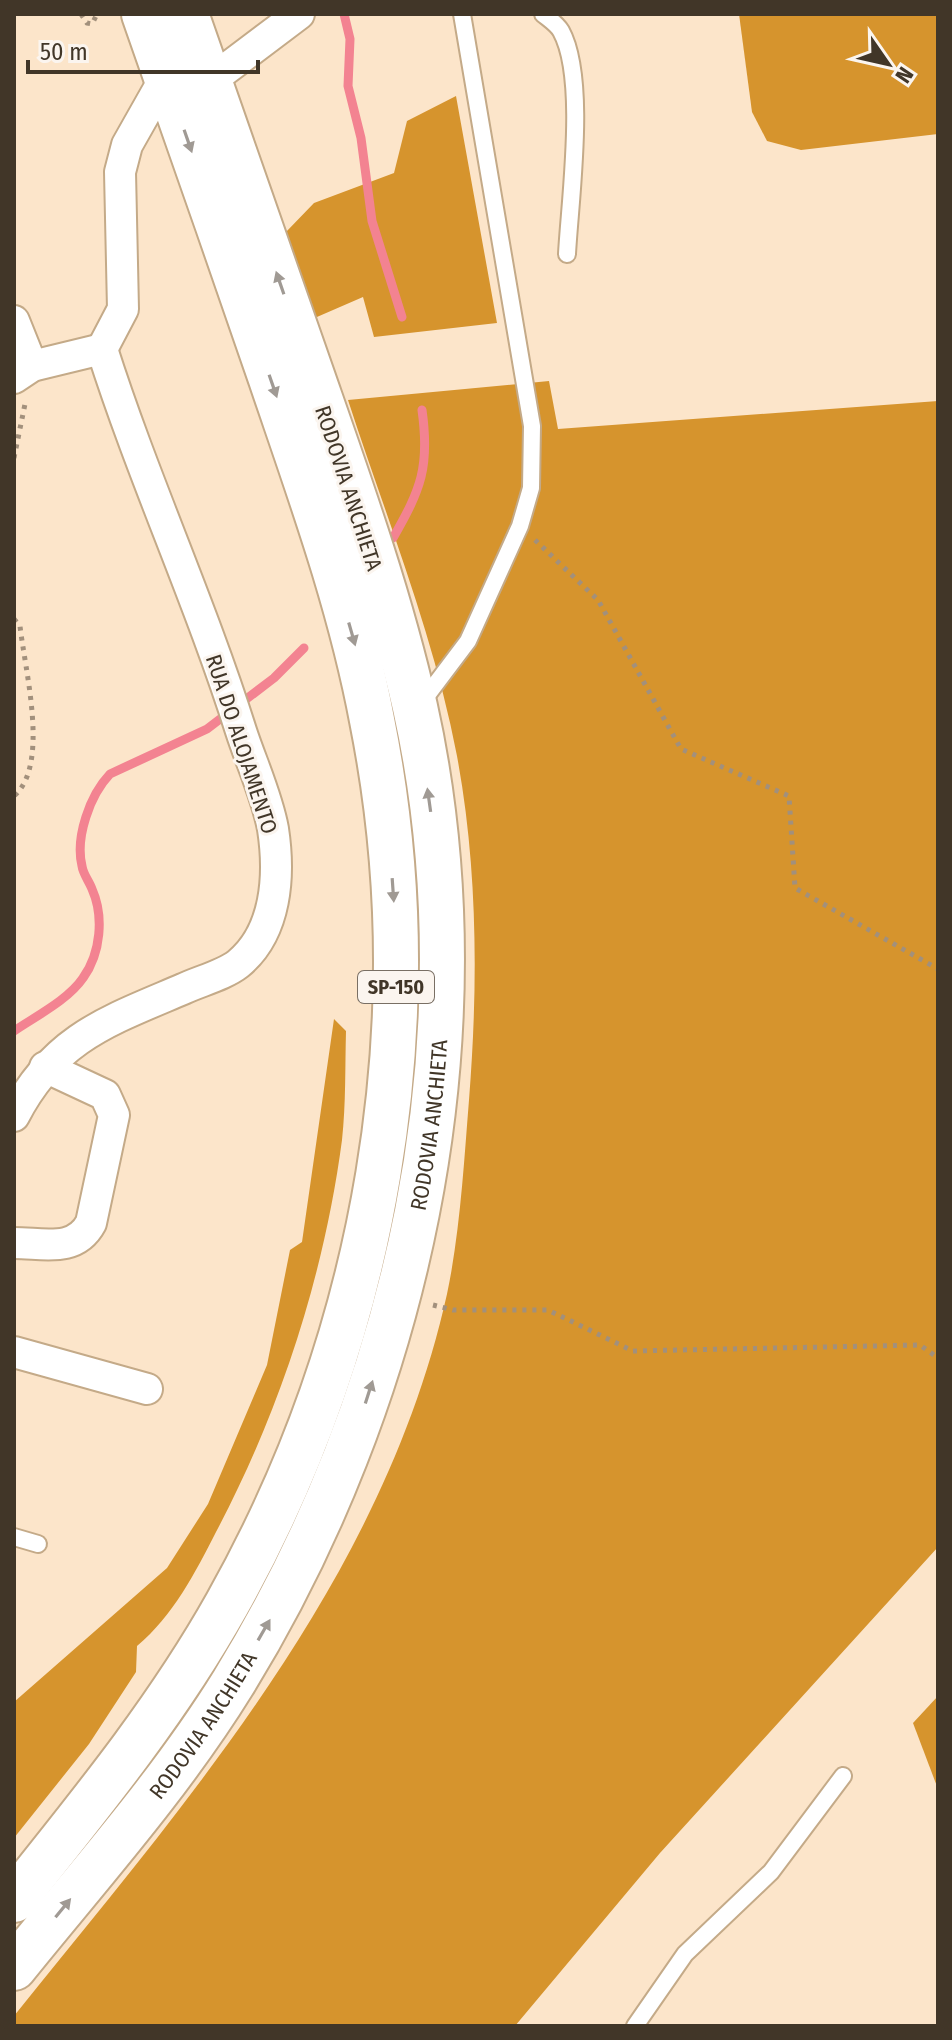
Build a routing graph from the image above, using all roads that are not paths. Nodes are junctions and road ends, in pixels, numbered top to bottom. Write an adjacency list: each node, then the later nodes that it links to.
1 (144, 14): 6 (highway, RODOVIA ANCHIETA / SP-150)
2 (186, 14): 7 (highway, RODOVIA ANCHIETA / SP-150)
3 (299, 14): 7 (street)
4 (462, 14): 12 (lane)
5 (543, 14): 8 (lane)
6 (166, 76): 10 (street); 21 (highway, RODOVIA ANCHIETA / SP-150, one-way to 21)
7 (210, 81): 12 (highway, RODOVIA ANCHIETA / SP-150, one-way to 7)
8 (567, 254)
9 (14, 321): 11 (street)
10 (102, 349): 11 (street); 13 (street, RUA DO ALOJAMENTO)
11 (23, 372)
12 (416, 711): 22 (highway, RODOVIA ANCHIETA / SP-150, one-way to 12)
13 (45, 1067): 14 (street, RUA DO ALOJAMENTO); 15 (street)
14 (14, 1116)
15 (14, 1243)
16 (14, 1352): 17 (street)
17 (147, 1389)
18 (14, 1537): 19 (lane)
19 (38, 1544)
20 (843, 1776): 23 (lane)
21 (14, 1900)
22 (14, 1968)
23 (635, 2026)

